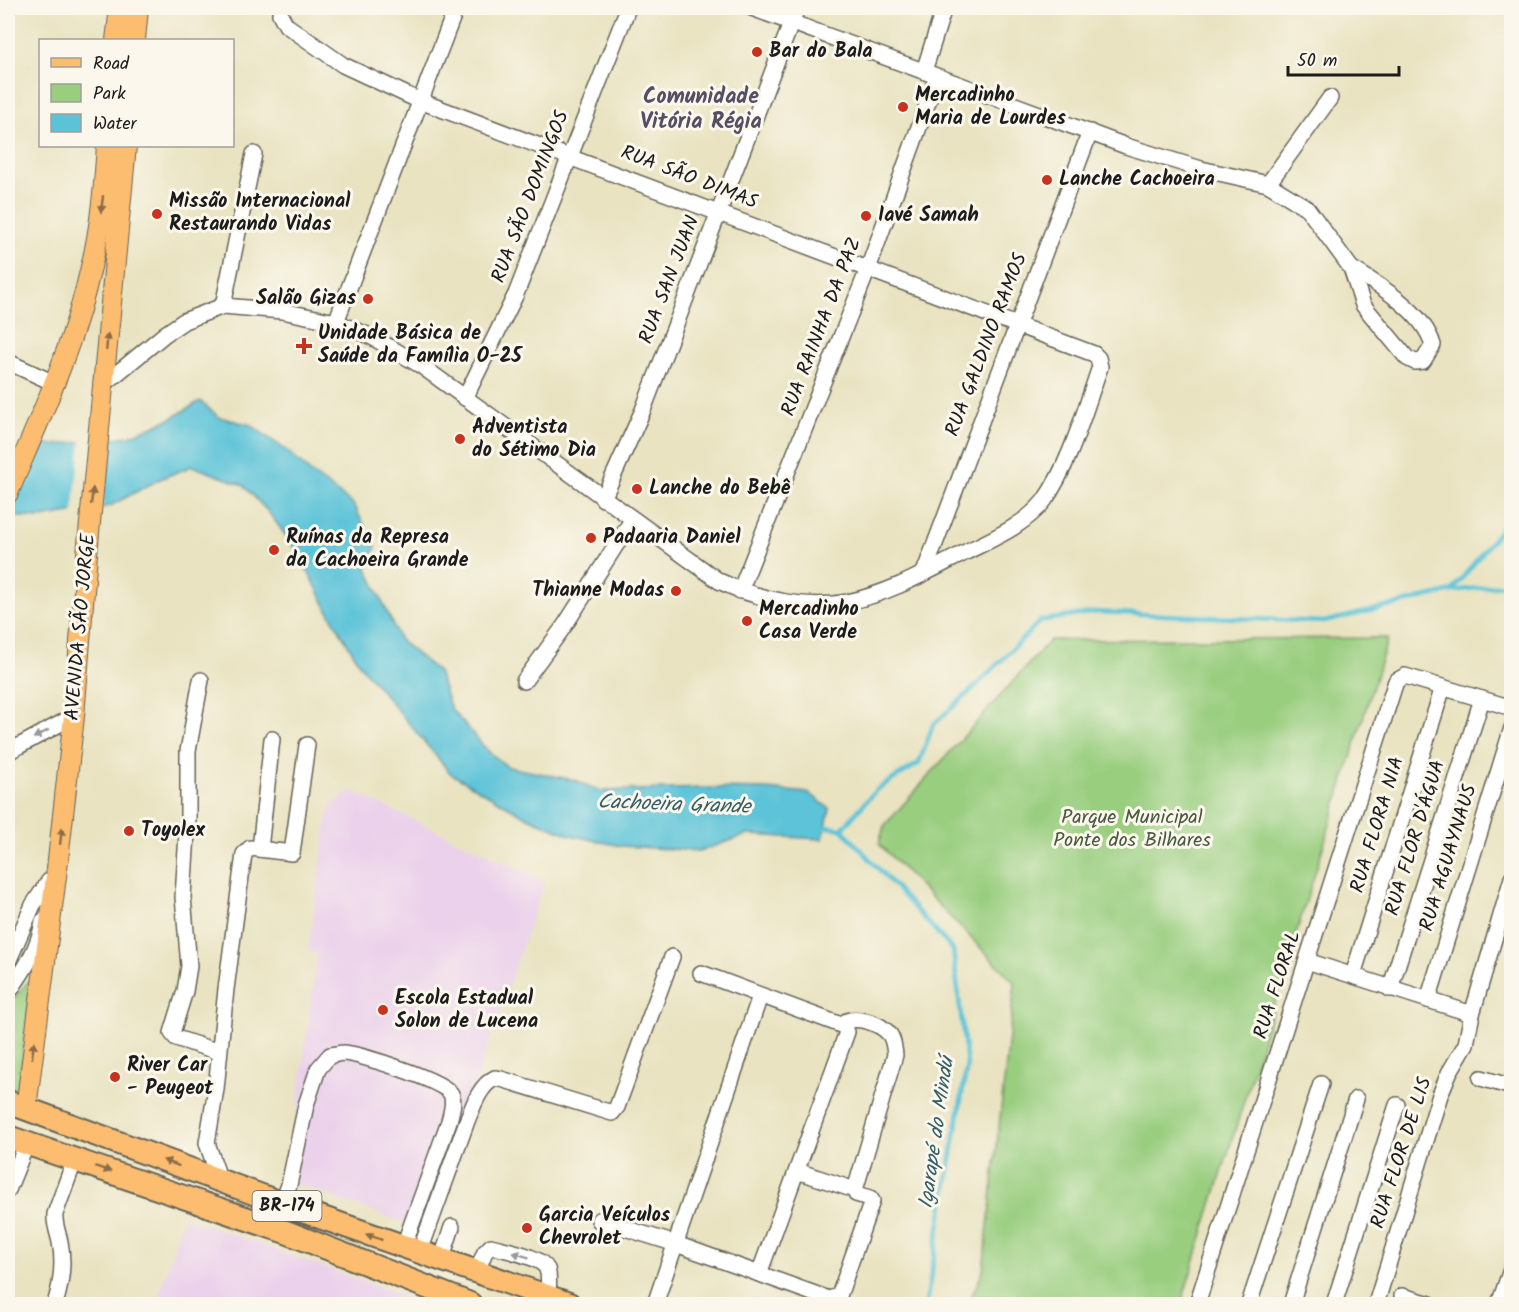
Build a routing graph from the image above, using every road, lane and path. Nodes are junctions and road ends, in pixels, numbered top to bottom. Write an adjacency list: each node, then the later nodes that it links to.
1 (120, 8): 10 (main road)
2 (138, 8): 11 (main road)
3 (281, 8): 14 (street, RUA SÃO DIMAS)
4 (456, 8): 14 (street)
5 (628, 8): 19 (street, RUA SÃO DOMINGOS)
6 (752, 8): 9 (street)
7 (797, 8): 9 (street, RUA SAN JUAN)
8 (944, 8): 12 (street, RUA RAINHA DA PAZ)
9 (792, 23): 12 (street); 21 (street, RUA SAN JUAN)
10 (116, 39)
11 (135, 39)
12 (930, 74): 15 (street); 23 (street, RUA RAINHA DA PAZ)
13 (1330, 98): 20 (street)
14 (420, 101): 19 (street, RUA SÃO DIMAS); 25 (street)
15 (1090, 132): 20 (street); 26 (street, RUA GALDINO RAMOS)
16 (107, 147): 28 (main road, one-way to 28)
17 (126, 147): 29 (main road, AVENIDA SÃO JORGE, one-way to 17)
18 (254, 154): 24 (street)
19 (570, 156): 21 (street, RUA SÃO DIMAS); 30 (street, RUA SÃO DOMINGOS)
20 (1268, 184): 22 (street)
21 (719, 212): 23 (street, RUA SÃO DIMAS); 32 (street, RUA SAN JUAN)
22 (1351, 267): 22 (street)
23 (868, 269): 26 (street, RUA SÃO DIMAS); 35 (street, RUA RAINHA DA PAZ)
24 (223, 306): 25 (street); 29 (street)
25 (336, 322): 30 (street)
26 (1017, 327): 34 (street, RUA GALDINO RAMOS); 34 (street, RUA SÃO DIMAS)
27 (8, 362): 28 (street)
28 (54, 383): 31 (main road)
29 (103, 385): 41 (main road, AVENIDA SÃO JORGE, one-way to 29)
30 (465, 398): 32 (street)
31 (8, 493)
32 (603, 498): 33 (street)
33 (632, 520): 35 (street); 37 (street)
34 (924, 573): 35 (street)
35 (740, 591)
36 (201, 680): 60 (street)
37 (525, 681)
38 (1443, 687): 39 (street); 50 (street, RUA FLORAL); 53 (street, RUA FLORA NIA)
39 (1482, 699): 40 (street); 54 (street, RUA FLOR D'ÁGUA)
40 (1512, 708)
41 (74, 716): 45 (street, one-way to 45); 47 (main road, AVENIDA SÃO JORGE, one-way to 41)
42 (1512, 728): 57 (street, RUA AGUAYNAUS)
43 (272, 739): 46 (street)
44 (307, 745): 46 (street)
45 (8, 752)
46 (260, 849): 60 (street)
47 (53, 875): 51 (street); 55 (street); 65 (main road, AVENIDA SÃO JORGE, one-way to 47)
48 (1512, 878): 58 (street, RUA FLOR DE LIS)
49 (672, 957): 77 (street)
50 (1307, 961): 53 (street); 87 (street, RUA FLORAL)
51 (8, 962)
52 (701, 973): 56 (street)
53 (1353, 975): 54 (street)
54 (1390, 989): 57 (street)
55 (8, 993)
56 (760, 996): 59 (street); 76 (street)
57 (1428, 1000): 58 (street)
58 (1472, 1014): 91 (street, RUA FLOR DE LIS)
59 (841, 1025): 69 (street); 72 (street)
60 (219, 1052): 70 (street)
61 (1481, 1078): 63 (street)
62 (1321, 1084): 88 (street)
63 (1512, 1088)
64 (1356, 1100): 89 (street)
65 (17, 1105): 70 (highway, BR-174, one-way to 65)
66 (1397, 1105): 90 (street)
67 (17, 1140): 68 (highway, BR-174); 71 (street)
68 (75, 1159): 84 (highway, BR-174, one-way to 84); 85 (street)
69 (797, 1171): 72 (street); 81 (street)
70 (220, 1181): 73 (highway, BR-174)
71 (8, 1190)
72 (855, 1190): 81 (street)
73 (282, 1204): 77 (highway, BR-174, one-way to 73); 77 (street)
74 (599, 1220): 76 (street)
75 (452, 1227): 78 (street)
76 (676, 1244): 81 (street); 86 (street)
77 (411, 1251): 78 (highway, BR-174)
78 (441, 1261): 80 (highway, BR-174)
79 (1512, 1267): 93 (street)
80 (476, 1273): 83 (highway, BR-174); 83 (street, one-way to 80)
81 (759, 1274)
82 (1402, 1296): 92 (street)
83 (559, 1301)
84 (459, 1303)
85 (55, 1305)
86 (655, 1305)
87 (1197, 1305)
88 (1249, 1305)
89 (1292, 1305)
90 (1334, 1305)
91 (1376, 1305)
92 (1430, 1305)
93 (1499, 1305)

